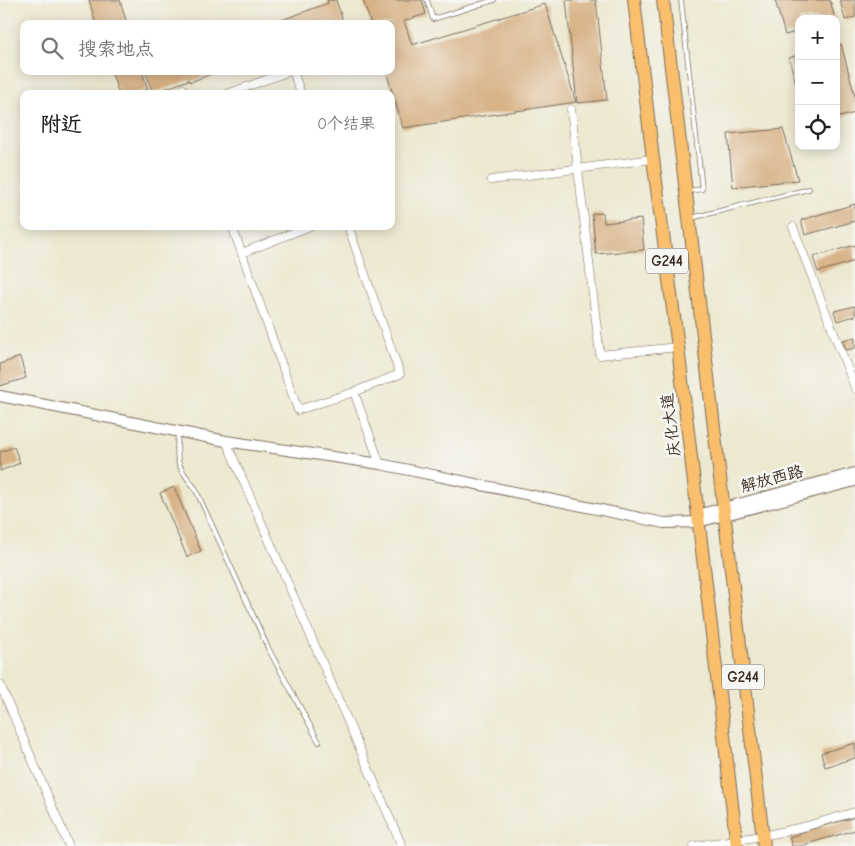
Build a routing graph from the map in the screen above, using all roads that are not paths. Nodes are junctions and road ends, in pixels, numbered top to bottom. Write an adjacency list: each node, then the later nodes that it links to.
1 (427, 0): 2 (lane)
2 (494, 0)
3 (634, 0): 11 (highway, 庆化大道 / G244)
4 (662, 0): 15 (highway, G244)
5 (681, 0): 15 (lane)
6 (281, 75): 8 (street)
7 (294, 75): 9 (street)
8 (238, 90)
9 (299, 90)
10 (571, 109): 12 (street)
11 (653, 159): 12 (street); 22 (highway, 庆化大道 / G244)
12 (578, 170): 13 (street); 22 (street)
13 (491, 180)
14 (809, 189): 16 (lane)
15 (685, 192): 16 (highway, G244)
16 (689, 218): 31 (highway, G244)
17 (793, 226): 23 (street)
18 (233, 230): 21 (street)
19 (300, 230): 21 (street)
20 (349, 230): 24 (street)
21 (242, 253): 24 (street)
22 (678, 347): 32 (highway, 庆化大道 / G244)
23 (855, 388)
24 (354, 392): 28 (street)
25 (0, 396): 26 (street, 解放西路)
26 (178, 432): 27 (street, 解放西路); 34 (lane)
27 (226, 441): 28 (street, 解放西路); 39 (street)
28 (380, 464): 32 (street, 解放西路)
29 (855, 473): 31 (street, 解放西路)
30 (855, 481): 31 (street, 解放西路)
31 (724, 512): 32 (street, 解放西路); 36 (highway, G244)
32 (698, 518): 37 (highway, 庆化大道 / G244)
33 (0, 684): 38 (street)
34 (320, 742)
35 (855, 812): 36 (street)
36 (764, 841): 37 (street)
37 (736, 843): 40 (street)
38 (69, 846)
39 (402, 846)
40 (694, 846)

